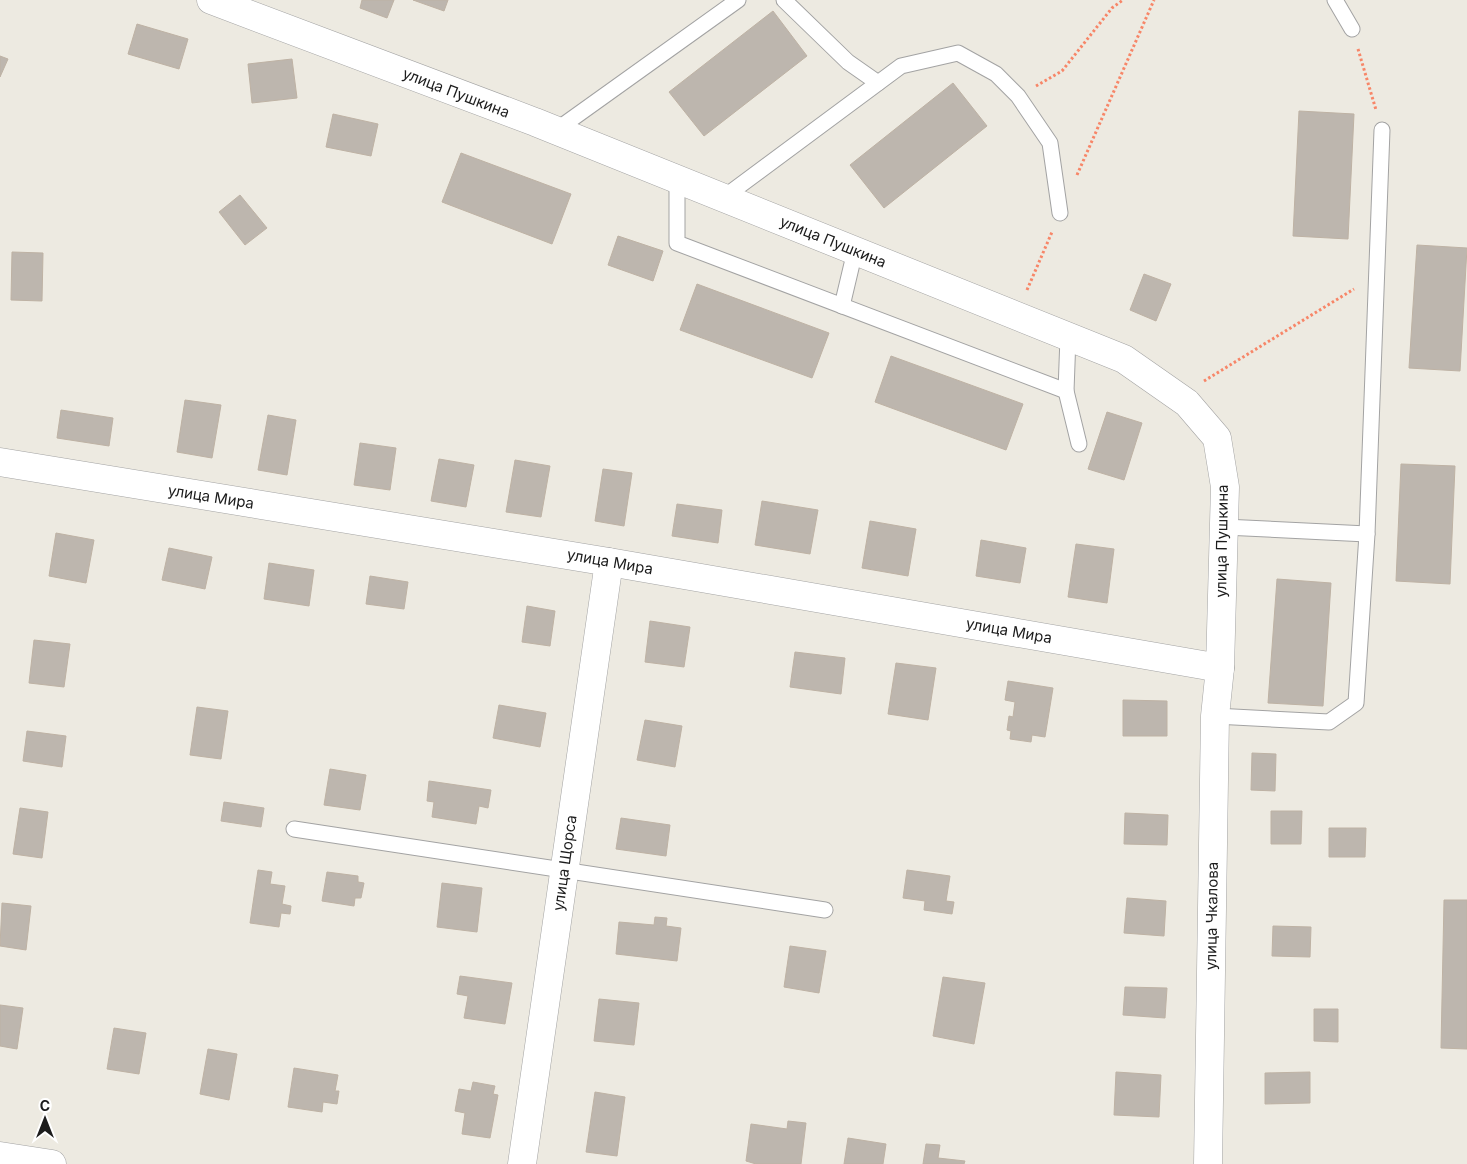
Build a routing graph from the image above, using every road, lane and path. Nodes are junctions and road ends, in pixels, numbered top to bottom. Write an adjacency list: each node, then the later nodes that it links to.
1 (211, 0): 11 (street, улица Пушкина)
2 (738, 0): 11 (lane)
3 (784, 0): 8 (lane)
4 (1123, 0): 9 (path)
5 (1154, 0): 14 (path)
6 (1335, 0): 7 (lane)
7 (1352, 29): 10 (path)
8 (878, 83): 9 (lane); 13 (lane)
9 (1018, 96): 14 (lane)
10 (1382, 130): 16 (lane)
11 (555, 131): 12 (street, улица Пушкина)
12 (677, 180): 13 (street, улица Пушкина); 17 (lane)
13 (723, 198): 15 (street, улица Пушкина)
14 (1060, 213): 18 (path)
15 (855, 251): 17 (lane); 18 (street, улица Пушкина)
16 (1376, 276): 21 (path); 25 (lane)
17 (842, 306): 20 (lane)
18 (1016, 316): 19 (street, улица Пушкина)
19 (1068, 337): 20 (lane); 21 (street, улица Пушкина)
20 (1066, 392): 22 (lane)
21 (1178, 397): 24 (street, улица Пушкина)
22 (1079, 444)
23 (0, 462): 26 (street, улица Мира)
24 (1224, 527): 25 (lane); 27 (street, улица Пушкина)
25 (1367, 534): 28 (lane)
26 (609, 562): 27 (street, улица Мира); 30 (street, улица Щорса)
27 (1220, 668): 28 (street, улица Чкалова)
28 (1215, 716): 35 (street, улица Чкалова)
29 (294, 829): 30 (lane)
30 (564, 871): 31 (lane); 34 (street, улица Щорса)
31 (825, 910)
32 (0, 1156): 33 (street)
33 (52, 1164)
34 (522, 1164)
35 (1208, 1164)

